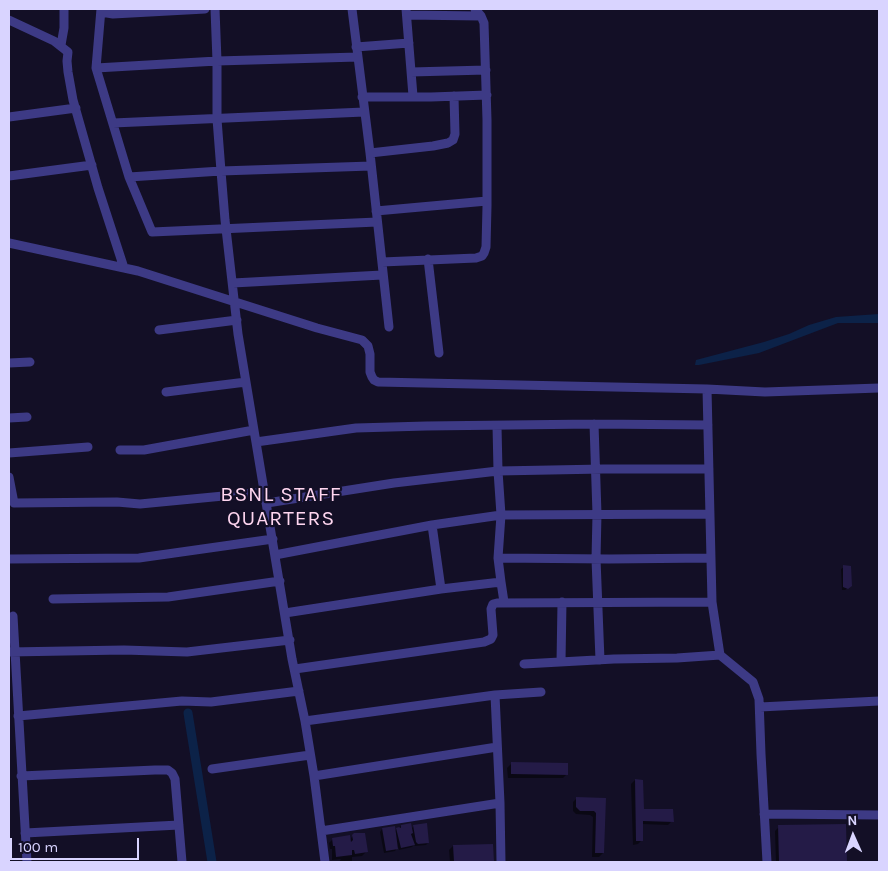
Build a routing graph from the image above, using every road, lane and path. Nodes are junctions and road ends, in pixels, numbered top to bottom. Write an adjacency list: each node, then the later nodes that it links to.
1 (64, 9): 11 (street)
2 (205, 9): 6 (street)
3 (215, 9): 13 (street)
4 (352, 9): 12 (street)
5 (475, 9): 8 (street)
6 (101, 11): 14 (street)
7 (406, 12): 8 (street); 10 (street)
8 (481, 16): 15 (street)
9 (9, 20): 11 (street)
10 (409, 43): 12 (street); 16 (street)
11 (61, 45): 21 (street)
12 (357, 52): 13 (street); 18 (street)
13 (217, 61): 14 (street); 24 (street)
14 (96, 68): 25 (street)
15 (486, 70): 16 (street); 17 (street)
16 (411, 72): 19 (street)
17 (486, 95): 20 (street); 32 (street)
18 (362, 96): 19 (street); 22 (street)
19 (413, 96): 20 (street)
20 (454, 96): 26 (street)
21 (76, 108): 23 (street); 27 (street)
22 (364, 112): 24 (street); 26 (street)
23 (9, 117)
24 (217, 119): 25 (street); 29 (street)
25 (113, 123): 31 (street)
26 (370, 154): 28 (street)
27 (92, 165): 30 (street); 39 (street)
28 (371, 166): 29 (street); 33 (street)
29 (221, 171): 31 (street); 35 (street)
30 (9, 176)
31 (130, 177): 35 (street)
32 (487, 201): 33 (street); 37 (street)
33 (376, 211): 34 (street)
34 (377, 222): 35 (street); 38 (street)
35 (226, 229): 41 (street)
36 (9, 243): 39 (street)
37 (428, 260): 38 (street); 46 (street)
38 (382, 262): 40 (street)
39 (124, 268): 42 (street)
40 (382, 275): 41 (street); 44 (street)
41 (233, 283): 42 (street)
42 (234, 302): 43 (street); 51 (street)
43 (237, 320): 45 (street); 49 (street)
44 (389, 327)
45 (159, 330)
46 (439, 353)
47 (30, 362): 48 (street)
48 (9, 364)
49 (246, 382): 52 (street); 58 (street)
50 (879, 388): 51 (street)
51 (707, 389): 56 (street)
52 (166, 392)
53 (27, 417): 54 (street)
54 (9, 418)
55 (594, 424): 56 (street); 57 (street); 63 (street)
56 (708, 425): 64 (street)
57 (497, 426): 59 (street); 65 (street)
58 (254, 430): 59 (street); 61 (street)
59 (256, 442): 67 (street)
60 (88, 447): 62 (street)
61 (120, 450)
62 (9, 453)
63 (596, 469): 64 (street); 65 (street); 69 (street)
64 (709, 469): 70 (street)
65 (498, 471): 68 (street); 71 (street)
66 (9, 477): 67 (street)
67 (265, 492): 68 (street)
68 (267, 503): 73 (street)
69 (597, 514): 70 (street); 71 (street); 78 (street)
70 (710, 514): 76 (street)
71 (501, 515): 72 (street); 75 (street)
72 (432, 525): 74 (street); 81 (street)
73 (273, 539): 74 (street); 77 (street)
74 (275, 555): 79 (street)
75 (498, 558): 78 (street); 80 (street)
76 (711, 558): 78 (street); 86 (street)
77 (9, 559)
78 (596, 559): 85 (street)
79 (280, 581): 82 (street); 87 (street)
80 (501, 582): 81 (street); 83 (street)
81 (442, 588): 87 (street)
82 (53, 599)
83 (504, 602): 84 (street); 95 (street)
84 (562, 602): 85 (street); 93 (street)
85 (599, 602): 86 (street); 92 (street)
86 (712, 602): 91 (street)
87 (285, 613): 89 (street)
88 (13, 616): 90 (street)
89 (290, 640): 90 (street); 95 (street)
90 (12, 652): 97 (street)
91 (720, 654): 92 (street); 101 (street)
92 (600, 660): 93 (street)
93 (561, 662): 94 (street)
94 (524, 664)
95 (295, 669): 96 (street)
96 (299, 690): 102 (street); 103 (street)
97 (13, 692): 102 (street)
98 (541, 692): 99 (street)
99 (495, 695): 103 (street); 104 (street)
100 (879, 701): 101 (street)
101 (760, 706): 110 (street)
102 (18, 716): 107 (street)
103 (305, 721): 105 (street)
104 (497, 747): 108 (street); 109 (street)
105 (310, 755): 106 (street); 108 (street)
106 (212, 769)
107 (21, 776): 112 (street); 114 (street)
108 (314, 776): 113 (street)
109 (500, 803): 113 (street); 118 (street)
110 (764, 814): 111 (street); 119 (street)
111 (879, 815)
112 (179, 825): 114 (street); 116 (street)
113 (321, 831): 117 (street)
114 (25, 833): 115 (street)
115 (27, 862)
116 (182, 862)
117 (325, 862)
118 (501, 862)
119 (767, 862)

